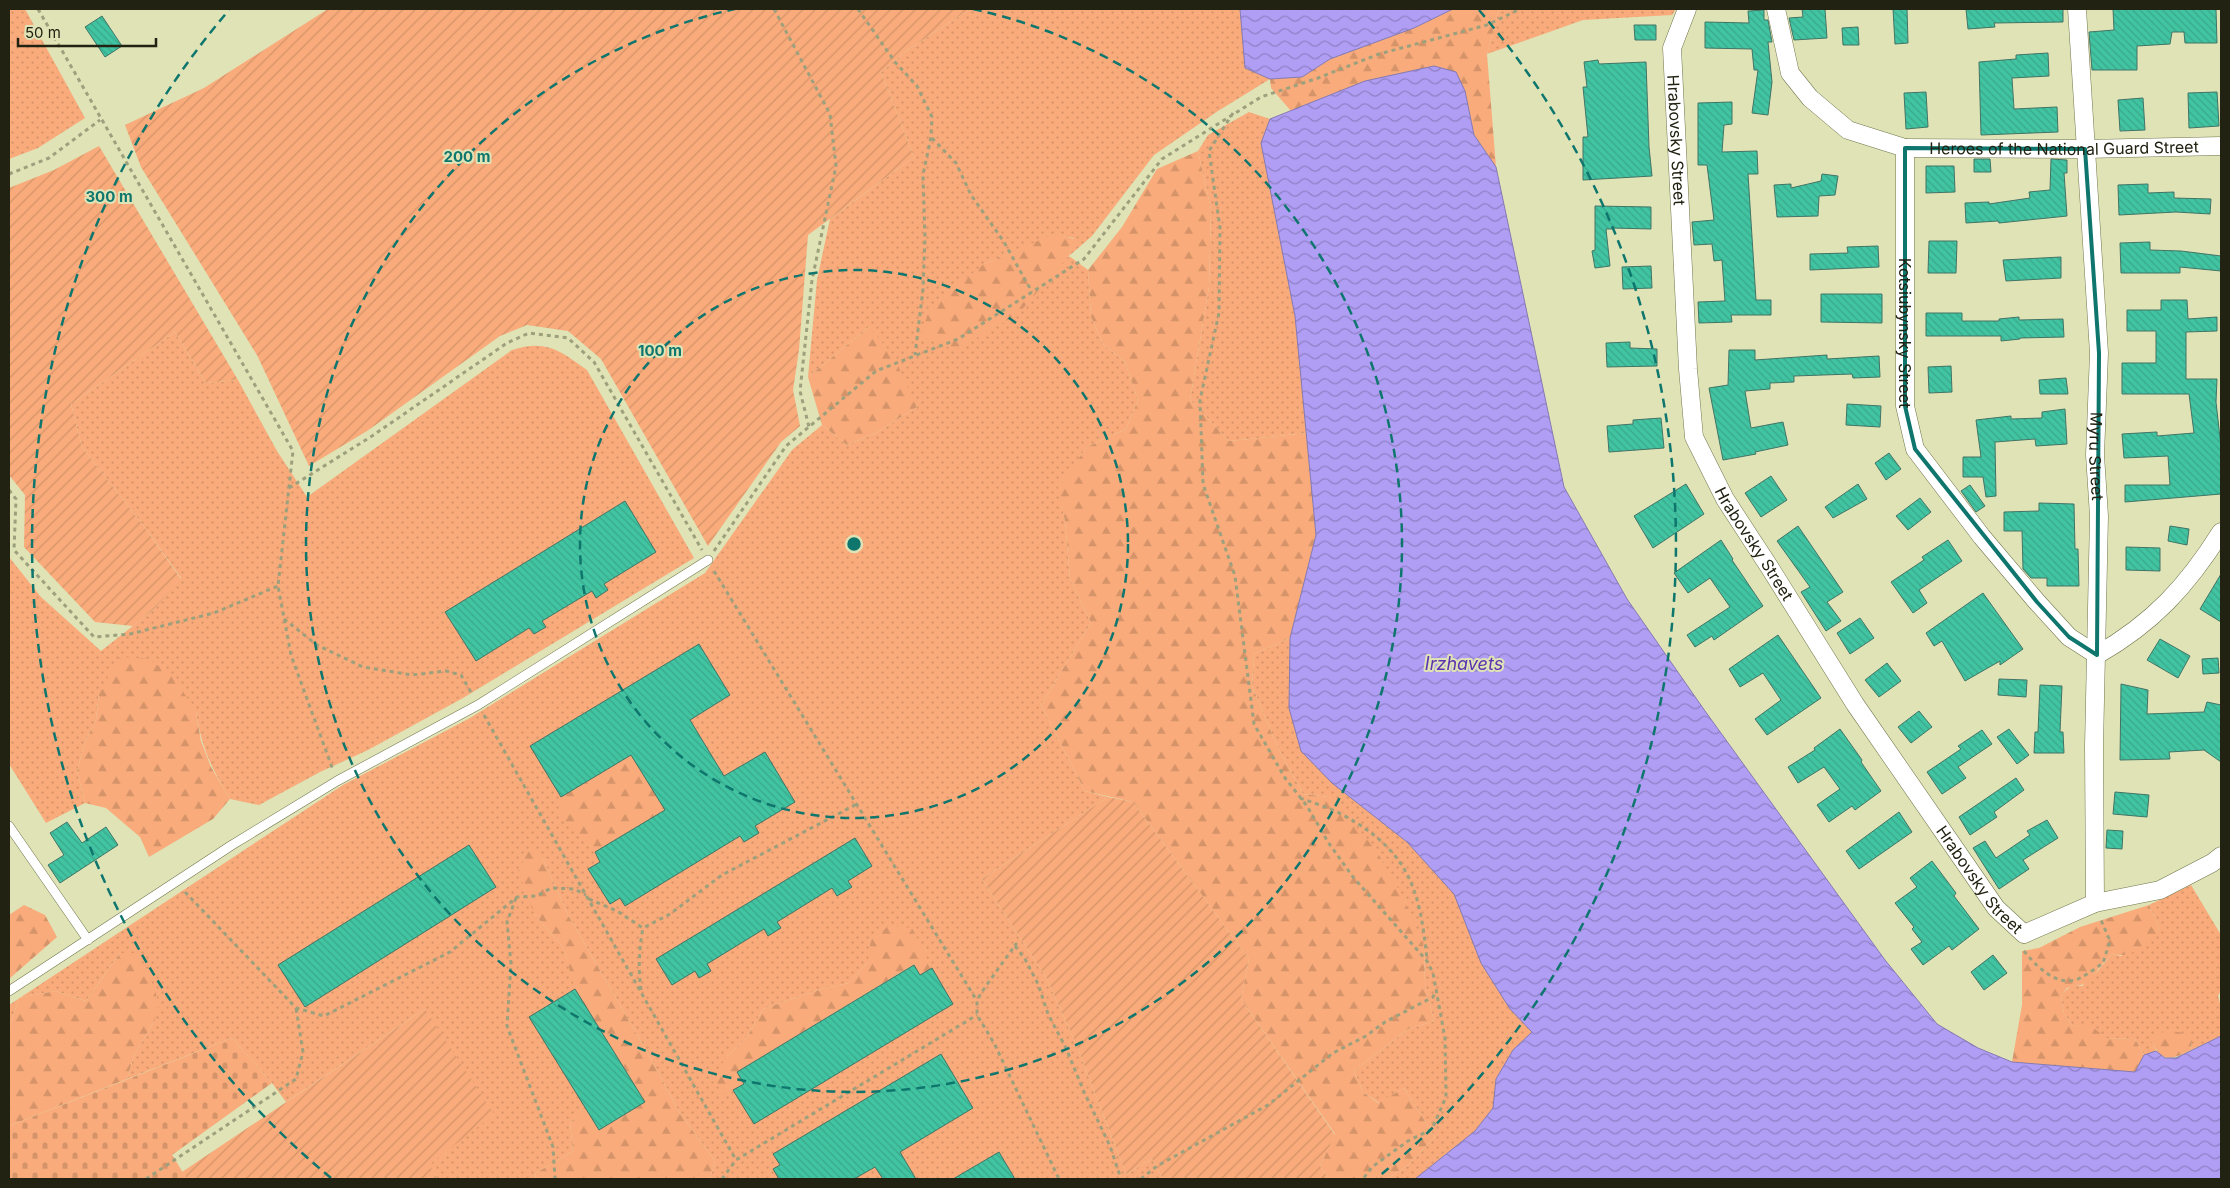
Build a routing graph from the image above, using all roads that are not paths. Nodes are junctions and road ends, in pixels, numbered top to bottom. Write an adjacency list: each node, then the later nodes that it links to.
1 (1687, 9): 12 (street, Hrabovsky Street)
2 (1776, 9): 5 (street)
3 (2078, 9): 6 (street, Myru Street)
4 (2221, 146): 6 (street, Heroes of the National Guard Street)
5 (1905, 148): 6 (street, Heroes of the National Guard Street); 9 (street, Kotsiubynsky Street)
6 (2085, 150): 9 (street, Myru Street)
7 (2221, 532): 9 (street)
8 (708, 560): 13 (lane)
9 (2097, 655): 12 (street, Myru Street)
10 (9, 826): 13 (lane)
11 (2221, 856): 12 (street, Hrabovsky Street)
12 (2095, 903)
13 (88, 940): 14 (lane)
14 (9, 991)

